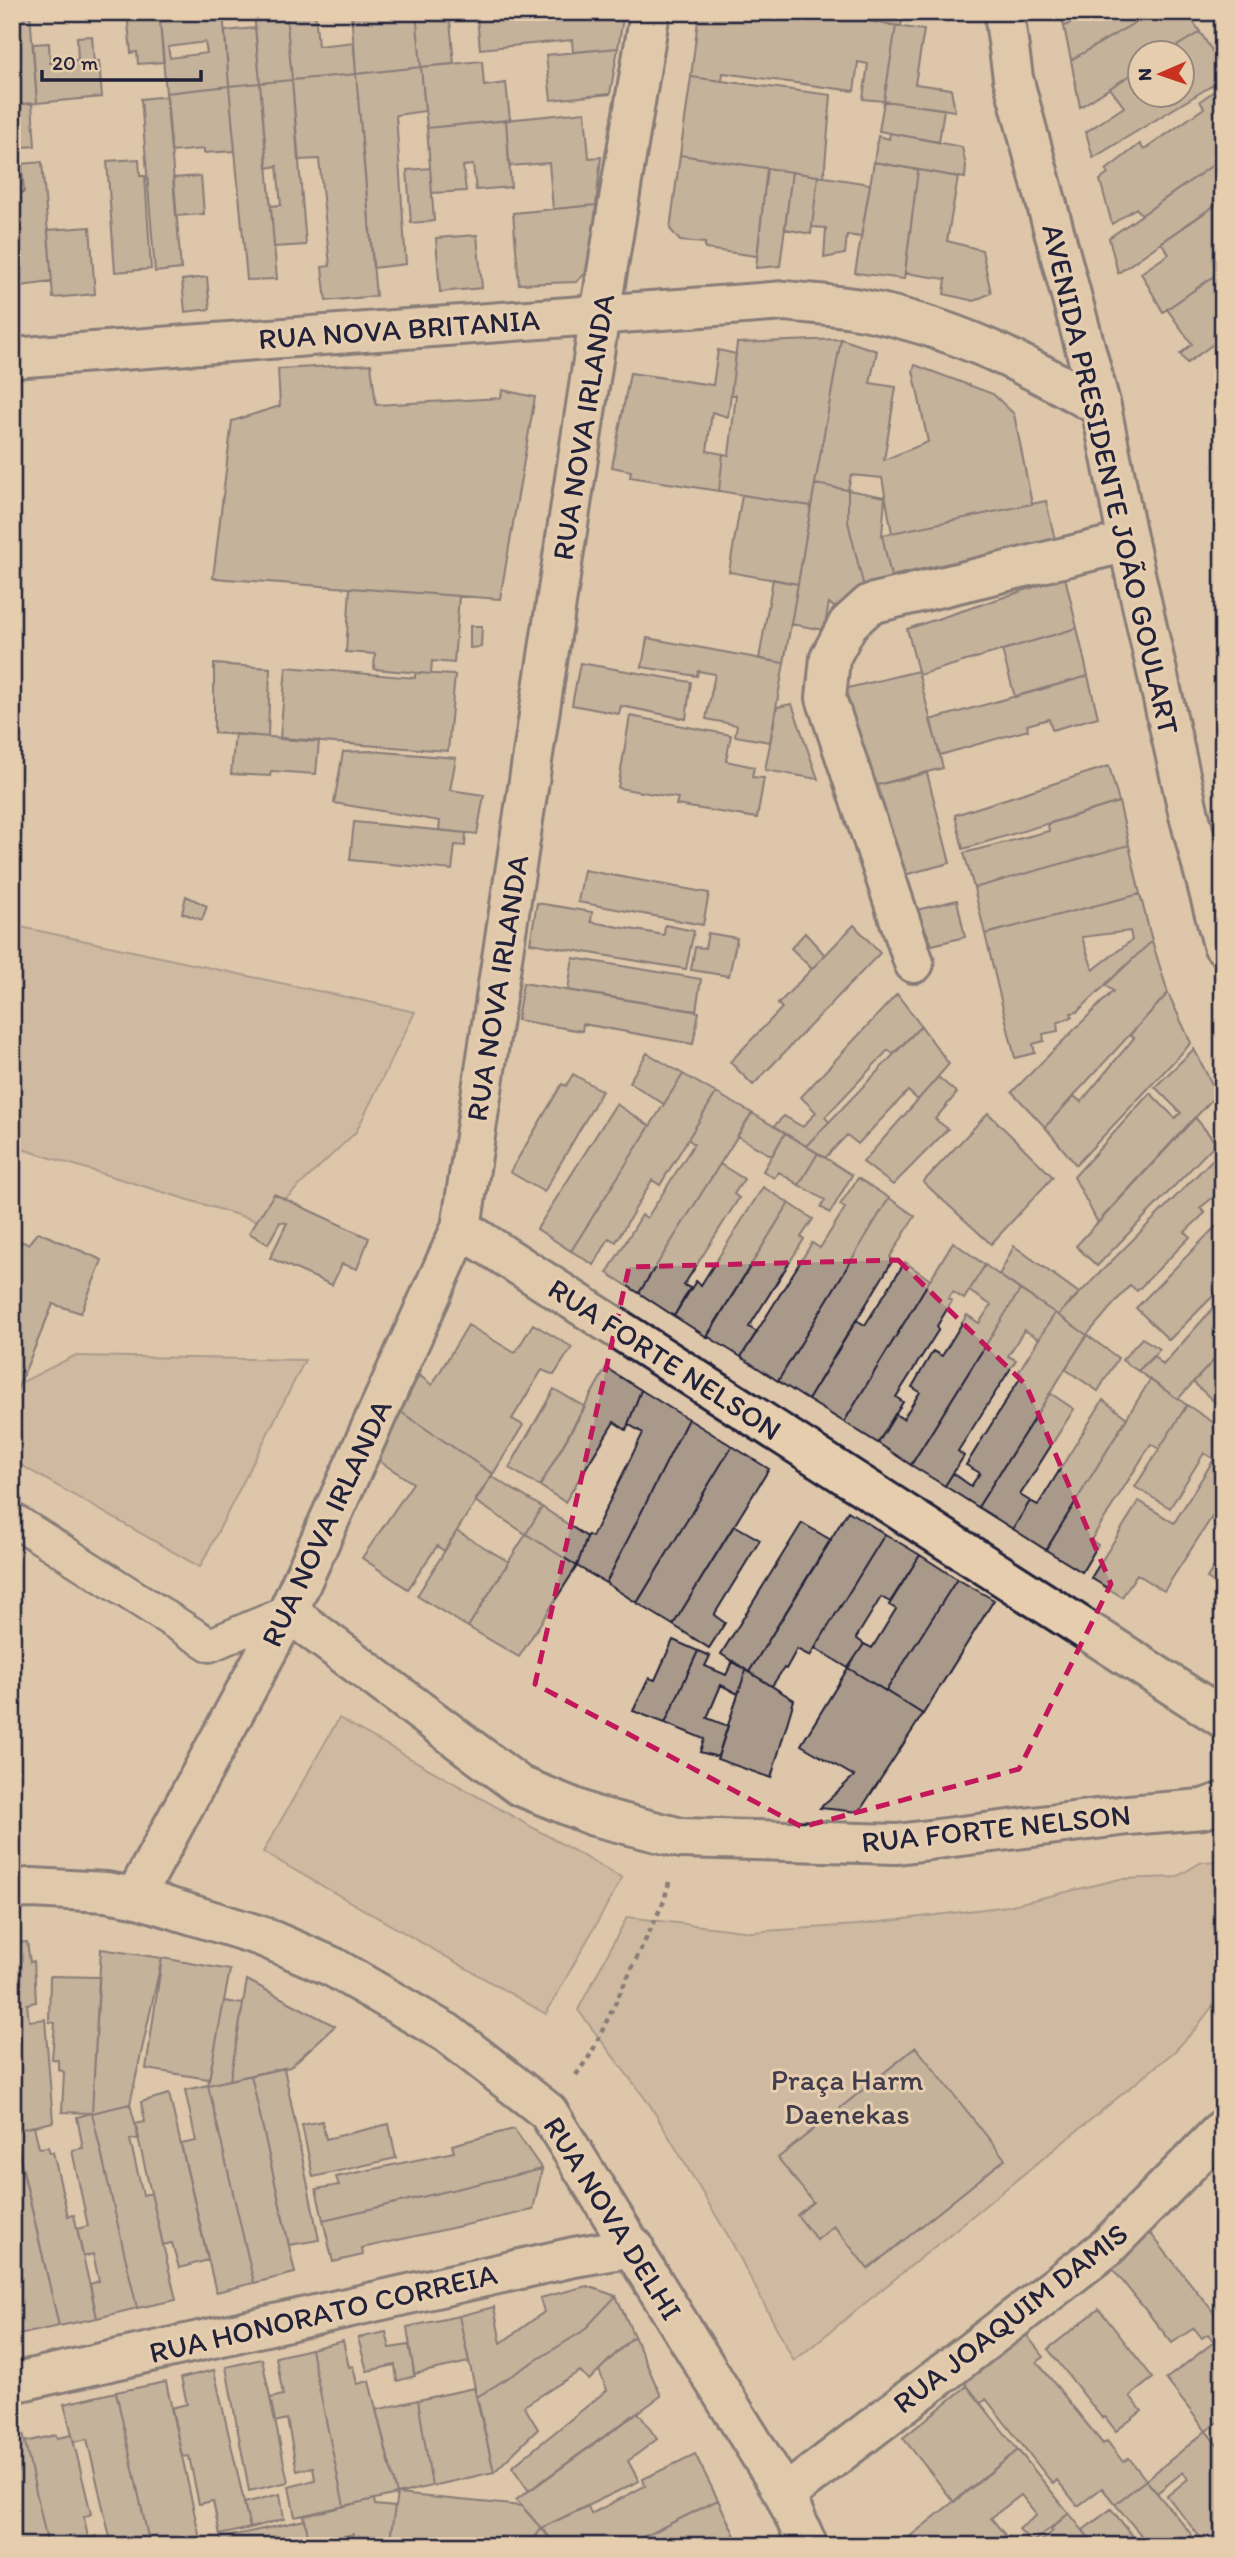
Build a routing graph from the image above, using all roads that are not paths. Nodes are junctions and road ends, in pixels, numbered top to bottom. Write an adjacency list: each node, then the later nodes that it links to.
1 (650, 12): 3 (street, RUA NOVA IRLANDA)
2 (1004, 12): 5 (street, AVENIDA PRESIDENTE JOÃO GOULART)
3 (600, 314): 4 (street, RUA NOVA BRITANIA); 5 (street, RUA NOVA BRITANIA); 9 (street, RUA NOVA IRLANDA)
4 (12, 358)
5 (1101, 407): 6 (street, AVENIDA PRESIDENTE JOÃO GOULART)
6 (1128, 542): 7 (street, AVENIDA PRESIDENTE JOÃO GOULART); 8 (street)
7 (1223, 944)
8 (914, 963)
9 (460, 1228): 11 (street, RUA NOVA IRLANDA); 12 (street, RUA FORTE NELSON)
10 (12, 1519): 11 (lane)
11 (288, 1612): 13 (street, RUA FORTE NELSON); 15 (street, RUA NOVA IRLANDA)
12 (1223, 1718)
13 (1223, 1802)
14 (12, 1889): 15 (street, RUA NOVA DELHI)
15 (135, 1897): 17 (street, RUA NOVA DELHI)
16 (1223, 2129): 19 (street, RUA JOAQUIM DAMIS)
17 (634, 2247): 18 (street, RUA HONORATO CORREIA); 19 (street, RUA NOVA DELHI)
18 (12, 2383)
19 (785, 2495): 20 (street, RUA NOVA DELHI)
20 (808, 2546)

